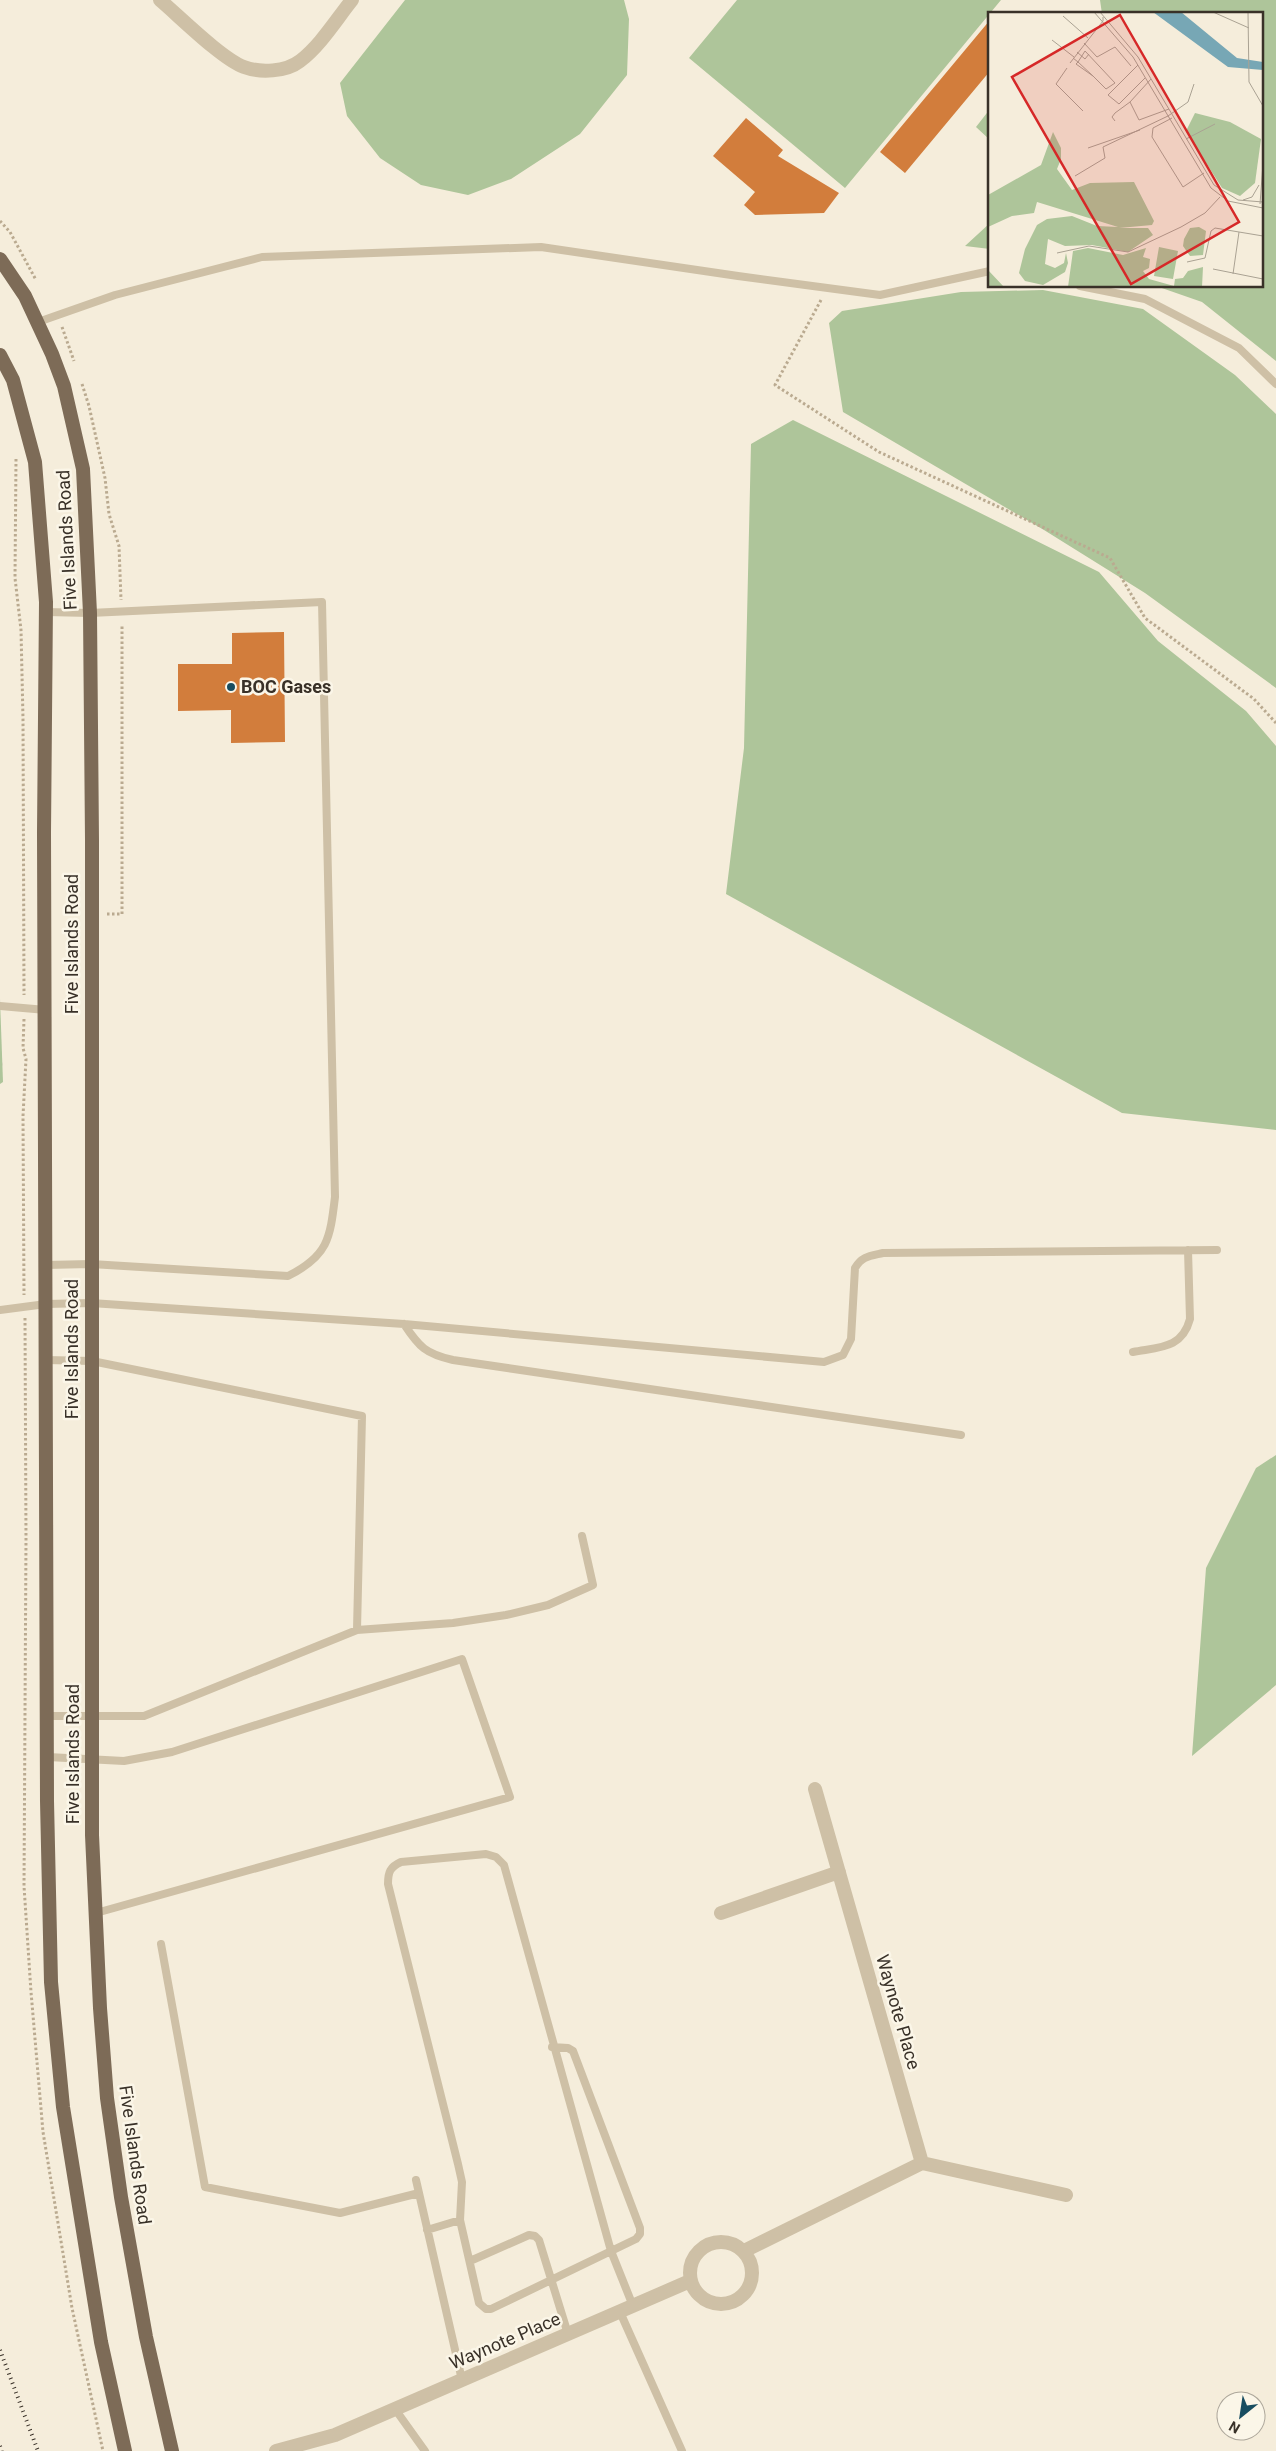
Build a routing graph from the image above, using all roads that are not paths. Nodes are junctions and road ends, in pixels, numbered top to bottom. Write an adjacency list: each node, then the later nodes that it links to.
1 (160, 0): 2 (street)
2 (352, 0)
3 (0, 259): 6 (main road, Five Islands Road)
4 (988, 271): 6 (lane)
5 (1090, 288): 8 (lane)
6 (38, 322): 10 (main road, Five Islands Road)
7 (0, 355): 9 (main road, Five Islands Road)
8 (1276, 384)
9 (46, 612): 10 (lane); 12 (main road, Five Islands Road)
10 (90, 613): 15 (main road, Five Islands Road); 15 (lane)
11 (0, 1006): 12 (lane)
12 (46, 1010): 16 (main road, Five Islands Road)
13 (1188, 1250): 14 (lane); 20 (lane); 21 (lane)
14 (1217, 1250)
15 (91, 1264): 16 (lane); 17 (main road, Five Islands Road)
16 (46, 1265): 18 (main road, Five Islands Road)
17 (91, 1303): 18 (lane); 20 (lane); 23 (main road, Five Islands Road)
18 (46, 1304): 19 (lane); 22 (main road, Five Islands Road)
19 (0, 1310)
20 (404, 1324): 24 (lane)
21 (1133, 1352)
22 (46, 1360): 23 (lane); 27 (main road, Five Islands Road)
23 (92, 1360): 26 (lane); 28 (main road, Five Islands Road)
24 (962, 1435)
25 (582, 1536): 26 (lane)
26 (357, 1630): 28 (lane)
27 (47, 1716): 28 (lane); 29 (main road, Five Islands Road)
28 (92, 1717): 30 (main road, Five Islands Road)
29 (48, 1756): 30 (lane); 54 (main road, Five Islands Road)
30 (92, 1759): 33 (main road, Five Islands Road); 33 (lane)
31 (815, 1789): 32 (street, Waynote Place)
32 (839, 1872): 34 (street); 37 (street, Waynote Place)
33 (96, 1913): 55 (main road, Five Islands Road)
34 (721, 1913)
35 (161, 1944): 39 (lane)
36 (552, 2046): 41 (lane); 44 (lane); 44 (lane)
37 (922, 2163): 40 (street); 43 (street)
38 (416, 2180): 39 (lane)
39 (419, 2193): 42 (lane)
40 (1066, 2195)
41 (460, 2220): 42 (lane); 45 (lane)
42 (427, 2230): 51 (lane)
43 (744, 2251): 47 (street); 47 (street)
44 (611, 2252): 46 (lane); 48 (lane)
45 (470, 2262): 46 (lane); 46 (lane)
46 (551, 2280): 50 (lane)
47 (690, 2281): 48 (street, Waynote Place)
48 (633, 2306): 49 (street, Waynote Place)
49 (620, 2312): 50 (street, Waynote Place); 59 (lane)
50 (568, 2334): 51 (street, Waynote Place)
51 (462, 2380): 52 (street, Waynote Place)
52 (395, 2409): 53 (street, Waynote Place); 58 (lane)
53 (335, 2435): 56 (street, Waynote Place); 57 (street, Waynote Place)
54 (125, 2451)
55 (172, 2451)
56 (276, 2451)
57 (313, 2451)
58 (425, 2451)
59 (682, 2451)

